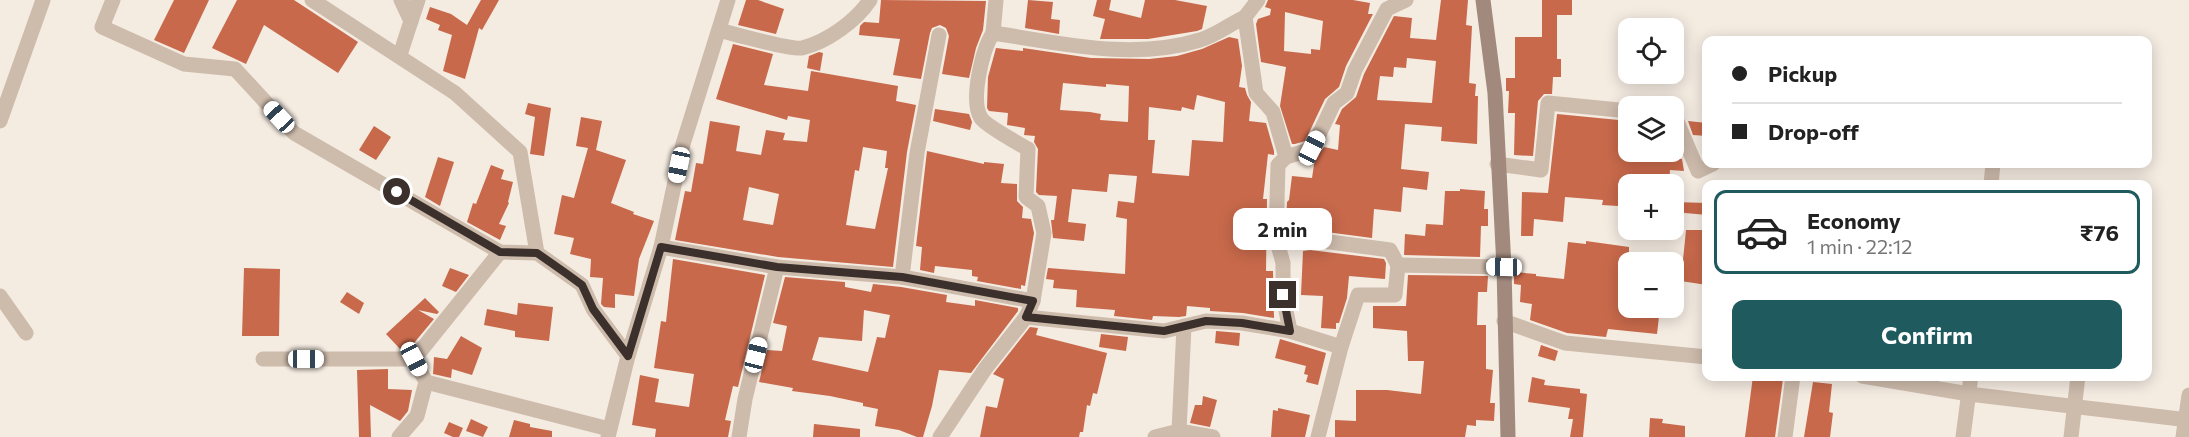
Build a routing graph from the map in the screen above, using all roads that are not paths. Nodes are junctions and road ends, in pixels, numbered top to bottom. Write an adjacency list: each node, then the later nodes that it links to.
1 (43, 0): 19 (street)
2 (113, 0): 26 (street)
3 (401, 0): 13 (street)
4 (418, 0): 13 (street)
5 (728, 0): 14 (street)
6 (870, 0): 14 (street)
7 (996, 0): 15 (street)
8 (1258, 0): 12 (street)
9 (1406, 0): 21 (street)
10 (1483, 0): 22 (main road)
11 (317, 1): 17 (street)
12 (1245, 17): 15 (street); 21 (street)
13 (411, 21): 17 (street)
14 (719, 30): 25 (street)
15 (993, 33): 33 (street)
16 (939, 35): 31 (street)
17 (400, 55): 27 (street)
18 (1618, 110): 22 (street)
19 (0, 121)
20 (1684, 138): 23 (street)
21 (1286, 157): 24 (street)
22 (1497, 164): 30 (main road)
23 (1704, 168)
24 (1276, 238): 28 (street); 37 (street)
25 (661, 247): 29 (street); 40 (street)
26 (500, 252): 27 (street); 43 (street)
27 (537, 253): 40 (street)
28 (1398, 265): 30 (street); 39 (street)
29 (777, 267): 31 (street); 56 (street)
30 (1504, 267): 35 (main road)
31 (902, 277): 33 (street)
32 (0, 296): 38 (street)
33 (1033, 301): 34 (street)
34 (1026, 317): 36 (street); 57 (street)
35 (1504, 321): 41 (street); 61 (main road)
36 (1184, 326): 37 (street); 53 (street)
37 (1290, 331): 39 (street)
38 (26, 333)
39 (1341, 347): 60 (street)
40 (628, 356): 54 (street)
41 (1702, 357)
42 (263, 359): 43 (street)
43 (414, 359): 48 (street)
44 (1792, 381): 62 (street)
45 (1892, 381): 49 (street)
46 (1970, 381): 49 (street)
47 (2078, 381): 51 (street)
48 (426, 382): 54 (street); 55 (street)
49 (1969, 394): 51 (street); 63 (street)
50 (2189, 395): 52 (street)
51 (2075, 406): 52 (street); 64 (street)
52 (2188, 420): 65 (street)
53 (1179, 431): 58 (street); 59 (street)
54 (609, 433)
55 (399, 437)
56 (739, 437)
57 (940, 437)
58 (1155, 437)
59 (1213, 437)
60 (1318, 437)
61 (1508, 437)
62 (1785, 437)
63 (1963, 437)
64 (2071, 437)
65 (2183, 437)

